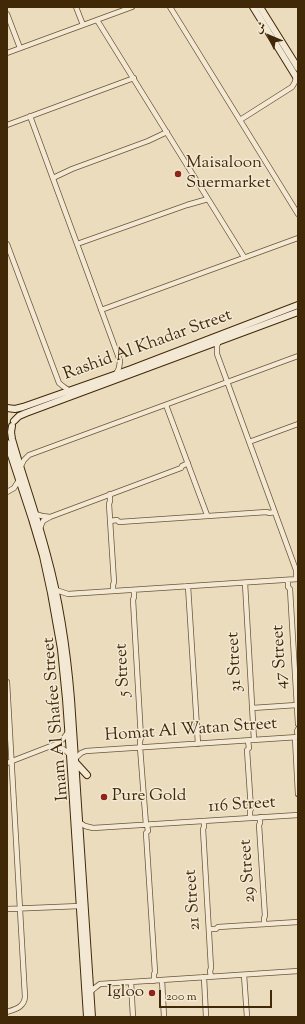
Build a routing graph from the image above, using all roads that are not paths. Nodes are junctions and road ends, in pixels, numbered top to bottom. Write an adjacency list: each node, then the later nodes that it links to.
1 (76, 7): 8 (street)
2 (132, 7): 7 (street)
3 (170, 7): 17 (street)
4 (253, 7): 13 (street)
5 (260, 7): 11 (street)
6 (7, 14): 9 (street)
7 (97, 20): 8 (street); 12 (street)
8 (83, 25): 9 (street)
9 (20, 48): 10 (street)
10 (7, 53)
11 (298, 68)
12 (134, 78): 16 (street); 19 (street)
13 (297, 78): 14 (street)
14 (292, 87): 15 (street); 17 (street)
15 (298, 87)
16 (30, 116): 18 (street); 20 (street)
17 (240, 120): 22 (street)
18 (7, 125)
19 (168, 134): 20 (street); 21 (street)
20 (52, 176): 25 (street)
21 (207, 197): 25 (street); 26 (street)
22 (298, 214)
23 (298, 238): 26 (street)
24 (7, 244): 27 (street)
25 (77, 245): 30 (street)
26 (244, 257): 30 (street)
27 (14, 262): 28 (street); 40 (street)
28 (7, 264)
29 (298, 305): 37 (street, Rashid Al Khadar Street)
30 (101, 310): 36 (street)
31 (298, 312): 32 (street, Rashid Al Khadar Street)
32 (219, 341): 33 (street, Rashid Al Khadar Street); 34 (street)
33 (206, 347): 34 (street); 46 (street, Rashid Al Khadar Street)
34 (217, 354): 39 (street, 47 Street)
35 (298, 356): 39 (street)
36 (120, 361): 37 (street); 38 (street)
37 (131, 369): 38 (street, Rashid Al Khadar Street)
38 (116, 374): 41 (street, Rashid Al Khadar Street)
39 (227, 382): 43 (street); 47 (street, 47 Street)
40 (59, 383): 41 (street); 42 (street)
41 (70, 391): 42 (street, Rashid Al Khadar Street)
42 (55, 396): 44 (street, Rashid Al Khadar Street)
43 (166, 405): 50 (street); 51 (street)
44 (7, 408): 46 (street)
45 (298, 424): 47 (street)
46 (11, 425): 49 (street, Imam Al Shafee Street)
47 (249, 442): 57 (street, 47 Street)
48 (7, 443): 53 (street, Imam Al Shafee Street)
49 (16, 452): 50 (street); 52 (street, Imam Al Shafee Street)
50 (29, 455): 52 (street)
51 (188, 465): 56 (street); 59 (street)
52 (21, 466): 58 (street, Imam Al Shafee Street)
53 (19, 480): 54 (street); 55 (street, Imam Al Shafee Street)
54 (9, 491): 55 (street)
55 (23, 494): 77 (street, Imam Al Shafee Street)
56 (108, 495): 60 (street); 61 (street)
57 (275, 511): 59 (street); 63 (street, 47 Street)
58 (35, 514): 60 (street); 62 (street, Imam Al Shafee Street)
59 (208, 515): 61 (street)
60 (50, 517): 62 (street)
61 (110, 522): 69 (street)
62 (40, 528): 67 (street, Imam Al Shafee Street)
63 (297, 571): 64 (street, 47 Street)
64 (293, 580): 65 (street); 73 (street, 47 Street)
65 (245, 583): 66 (street); 74 (street, 31 Street)
66 (188, 586): 68 (street); 80 (street)
67 (56, 590): 70 (street); 71 (street, Imam Al Shafee Street)
68 (132, 590): 69 (street); 83 (street, 5 Street)
69 (115, 591): 70 (street)
70 (68, 594): 71 (street)
71 (59, 603): 81 (street, Imam Al Shafee Street)
72 (7, 682): 86 (street)
73 (297, 705): 74 (street); 75 (street, 47 Street)
74 (252, 708): 79 (street, 31 Street)
75 (298, 724)
76 (298, 729): 78 (street)
77 (68, 732): 82 (street); 85 (street, Imam Al Shafee Street)
78 (297, 738): 79 (street, Homat Al Watan Street); 88 (street)
79 (249, 740): 80 (street, Homat Al Watan Street); 90 (street, 31 Street)
80 (198, 744): 83 (street, Homat Al Watan Street)
81 (74, 745): 84 (street, Homat Al Watan Street); 85 (street, Imam Al Shafee Street)
82 (52, 746): 85 (street); 86 (street)
83 (141, 747): 84 (street, Homat Al Watan Street); 93 (street, 5 Street)
84 (86, 751): 85 (street, Homat Al Watan Street)
85 (74, 759): 87 (street); 92 (street, Imam Al Shafee Street); 96 (street, Imam Al Shafee Street)
86 (9, 762): 98 (street)
87 (87, 775)
88 (298, 794)
89 (298, 815): 90 (street, 116 Street)
90 (255, 818): 91 (street, 116 Street); 100 (street, 29 Street)
91 (202, 821): 93 (street, 116 Street); 101 (street, 21 Street)
92 (79, 822): 94 (street, 116 Street); 95 (street, Imam Al Shafee Street)
93 (146, 825): 94 (street, 116 Street); 107 (street, 5 Street)
94 (93, 828): 95 (street, 116 Street)
95 (80, 836): 104 (street, Imam Al Shafee Street)
96 (80, 906): 98 (street); 112 (street, Imam Al Shafee Street)
97 (7, 909): 98 (street)
98 (20, 909): 111 (street)
99 (298, 922): 100 (street)
100 (265, 924): 101 (street)
101 (209, 927): 106 (street, 21 Street)
102 (298, 971): 103 (street)
103 (244, 975): 106 (street); 117 (street)
104 (89, 976): 109 (street); 110 (street, Imam Al Shafee Street)
105 (204, 977): 106 (street); 107 (street); 116 (street)
106 (212, 977)
107 (158, 980): 108 (street); 115 (street, 5 Street)
108 (131, 982): 109 (street); 114 (street)
109 (100, 984): 110 (street)
110 (90, 992): 113 (street, Imam Al Shafee Street)
111 (7, 1015)
112 (87, 1017)
113 (92, 1017)
114 (133, 1017)
115 (164, 1017)
116 (206, 1017)
117 (247, 1017)

